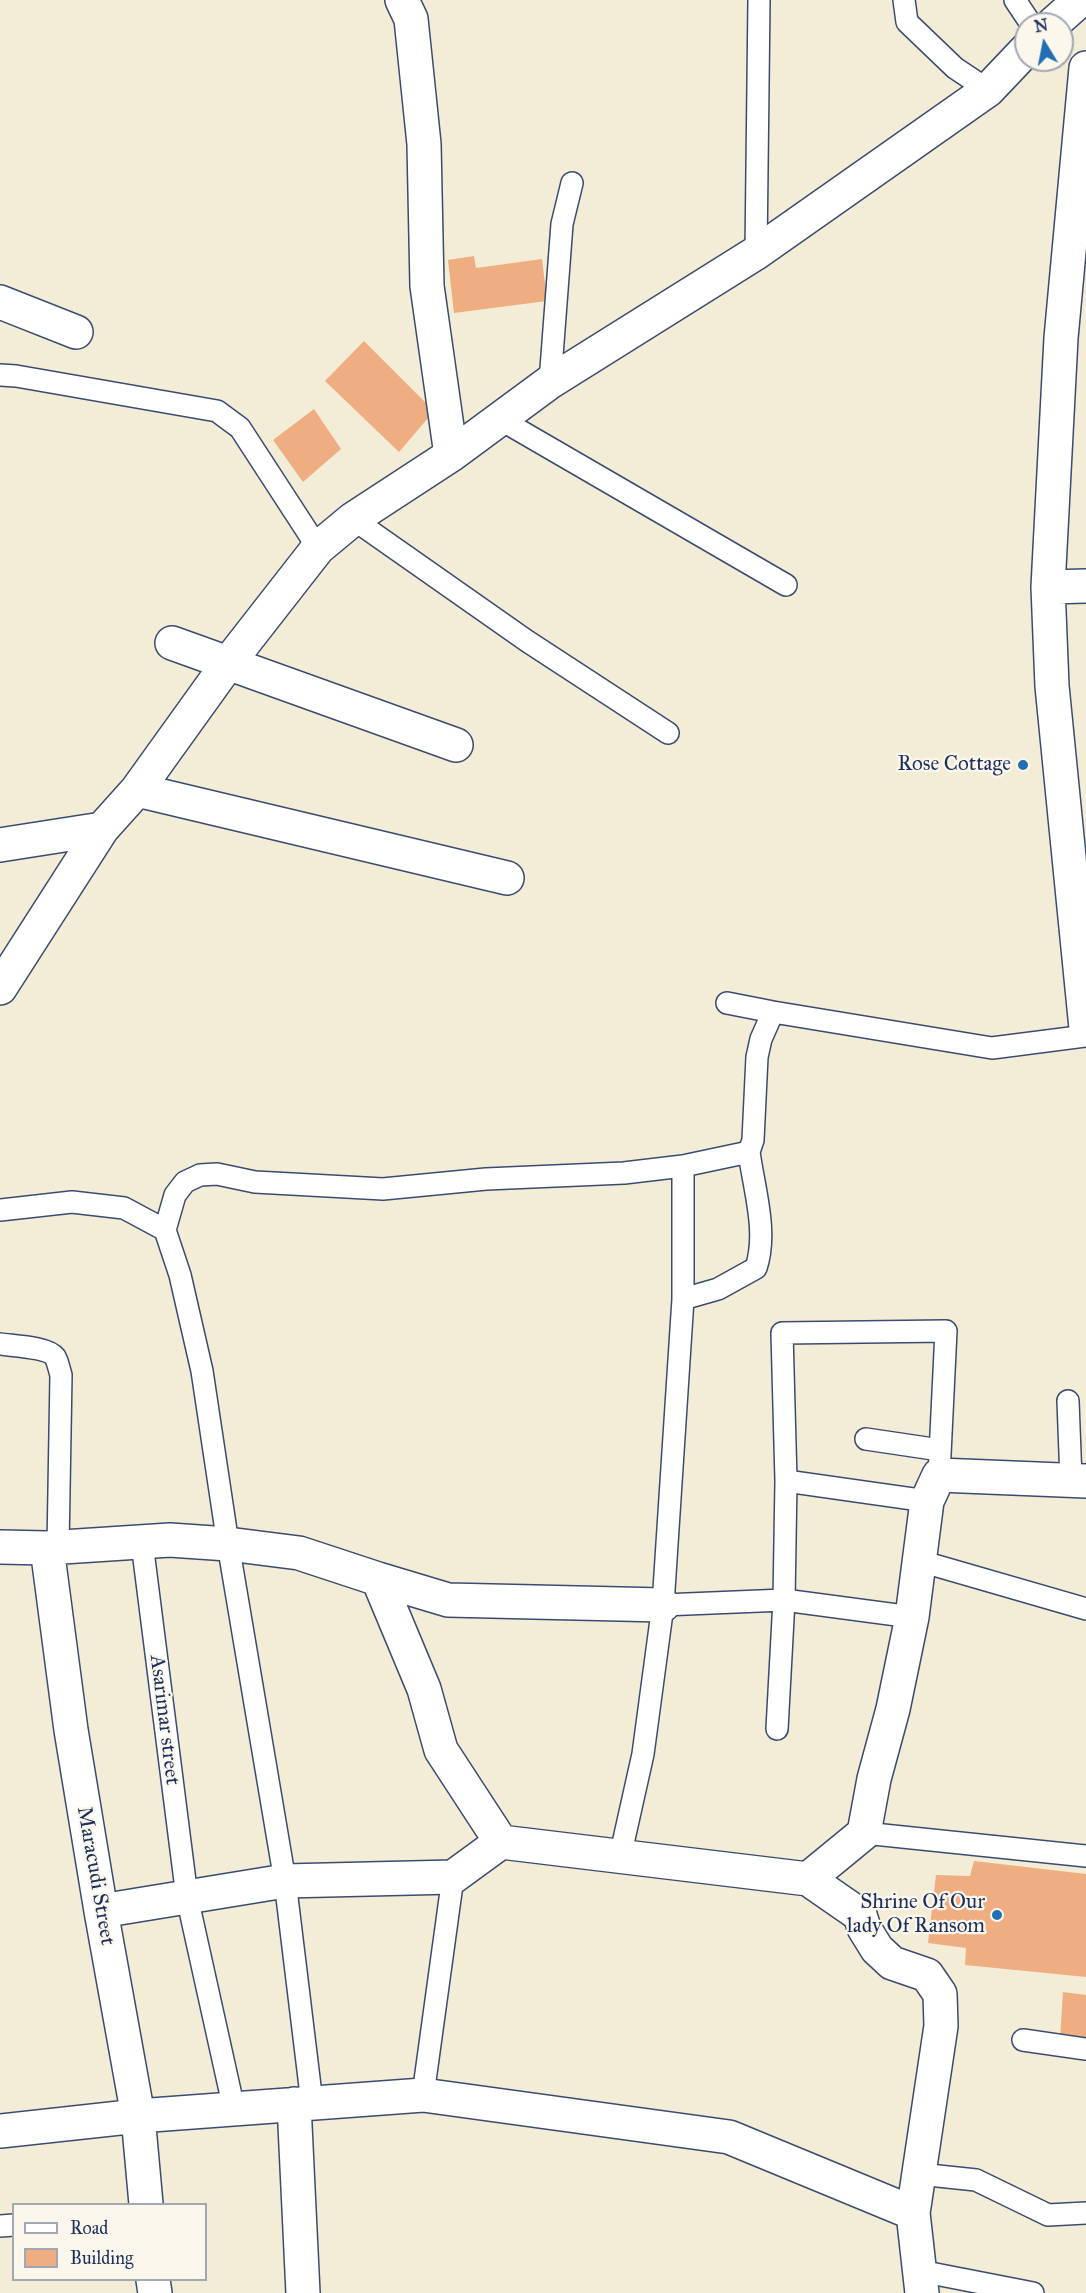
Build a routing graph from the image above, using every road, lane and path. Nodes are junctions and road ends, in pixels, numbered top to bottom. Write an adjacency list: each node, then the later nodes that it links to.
1 (402, 0): 16 (street)
2 (759, 0): 10 (lane)
3 (903, 0): 8 (lane)
4 (1080, 0): 5 (street)
5 (1066, 12)
6 (1014, 63): 8 (street)
7 (1086, 68): 21 (street)
8 (988, 90): 10 (street)
9 (572, 183): 14 (lane)
10 (756, 252): 14 (street)
11 (0, 302): 12 (street)
12 (76, 332)
13 (0, 375): 18 (lane)
14 (550, 382): 15 (street)
15 (498, 418): 16 (street); 19 (lane)
16 (451, 455): 17 (street)
17 (354, 519): 18 (street); 24 (lane)
18 (318, 548): 23 (street)
19 (786, 585)
20 (1086, 586): 21 (street)
21 (1048, 587): 33 (street)
22 (172, 643): 23 (street)
23 (229, 662): 25 (street); 26 (street)
24 (668, 733)
25 (456, 745)
26 (137, 790): 27 (street); 29 (street)
27 (102, 829): 28 (street); 30 (street)
28 (0, 845)
29 (507, 878)
30 (4, 977)
31 (727, 1003): 32 (lane)
32 (773, 1012): 34 (lane); 35 (lane)
33 (1086, 1028)
34 (1086, 1036)
35 (748, 1152): 36 (lane); 39 (lane)
36 (683, 1166): 38 (lane); 39 (lane)
37 (0, 1210): 38 (lane)
38 (165, 1230): 47 (lane)
39 (684, 1299): 53 (lane)
40 (0, 1344): 49 (lane)
41 (1068, 1401): 45 (lane)
42 (866, 1439): 43 (lane)
43 (936, 1475): 44 (lane); 44 (lane); 45 (street); 50 (street)
44 (786, 1481): 52 (lane)
45 (1078, 1481)
46 (142, 1543): 47 (street); 49 (street); 64 (lane, Asarimar street)
47 (228, 1544): 51 (street); 63 (lane)
48 (0, 1547): 49 (street)
49 (53, 1547): 65 (street, Maracudi Street)
50 (920, 1561): 54 (lane); 55 (street)
51 (378, 1579): 53 (street); 58 (street)
52 (783, 1600): 53 (lane); 55 (lane); 56 (lane)
53 (663, 1605): 60 (lane)
54 (1086, 1609)
55 (912, 1617): 57 (street)
56 (777, 1730)
57 (864, 1833): 59 (lane); 62 (street)
58 (501, 1842): 60 (street); 61 (street)
59 (1086, 1856)
60 (620, 1857): 62 (street)
61 (453, 1877): 63 (street); 68 (lane)
62 (808, 1879): 73 (street)
63 (285, 1881): 64 (street); 69 (lane)
64 (187, 1897): 65 (street); 70 (lane, Asarimar street)
65 (100, 1911): 71 (street, Maracudi Street)
66 (1023, 2040): 67 (lane)
67 (1086, 2049)
68 (423, 2095): 69 (street); 75 (street)
69 (303, 2104): 70 (street); 78 (street)
70 (234, 2109): 71 (street)
71 (138, 2116): 72 (street); 74 (street, Maracudi Street)
72 (0, 2131)
73 (919, 2174): 75 (street); 76 (lane)
74 (146, 2203)
75 (913, 2213): 77 (street)
76 (1086, 2213)
77 (921, 2282): 79 (lane)
78 (303, 2293)
79 (1033, 2293)

